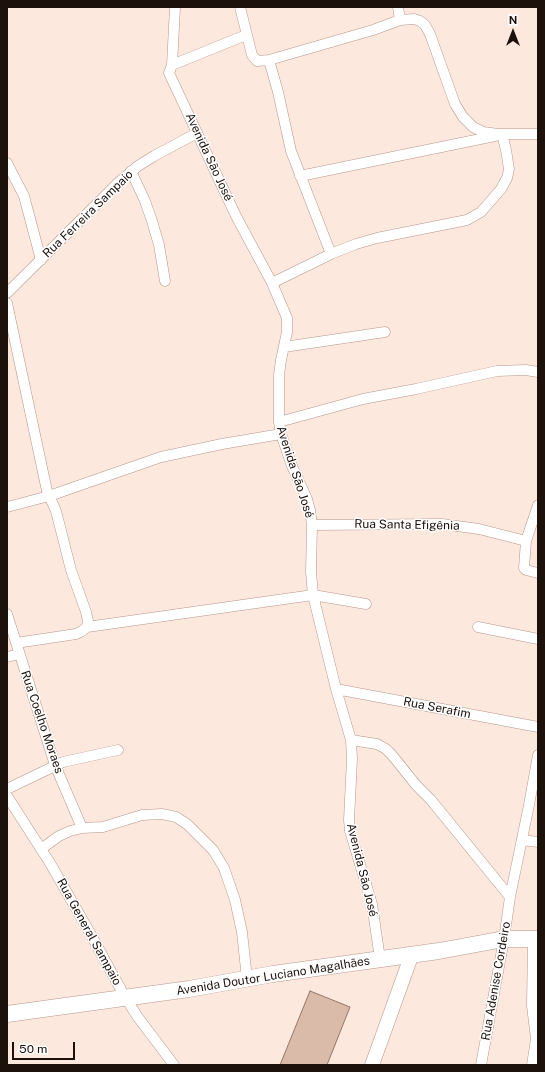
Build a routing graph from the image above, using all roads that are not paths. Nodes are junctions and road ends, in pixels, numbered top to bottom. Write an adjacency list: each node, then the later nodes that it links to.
1 (174, 7): 7 (street)
2 (240, 7): 5 (street)
3 (398, 7): 4 (street)
4 (400, 20): 6 (street); 9 (street)
5 (246, 35): 6 (street); 7 (street)
6 (269, 60): 13 (street)
7 (170, 70): 8 (street, Avenida São José)
8 (197, 133): 12 (street, Rua Ferreira Sampaio); 17 (street, Avenida São José)
9 (502, 134): 10 (street); 13 (street); 14 (street)
10 (538, 134)
11 (7, 163): 15 (street)
12 (131, 172): 15 (street, Rua Ferreira Sampaio); 16 (street)
13 (300, 176): 14 (street)
14 (331, 254): 17 (street)
15 (41, 260): 18 (street, Rua Ferreira Sampaio)
16 (164, 281)
17 (272, 283): 21 (street, Avenida São José)
18 (7, 293)
19 (7, 302): 25 (street)
20 (385, 332): 21 (street)
21 (284, 346): 23 (street, Avenida São José)
22 (538, 372): 23 (street)
23 (279, 422): 24 (street, Avenida São José)
24 (281, 434): 25 (street); 28 (street, Avenida São José)
25 (49, 496): 27 (street); 34 (street)
26 (538, 505): 29 (street)
27 (7, 507)
28 (312, 525): 29 (street, Rua Santa Efigênia); 31 (street, Avenida São José)
29 (526, 541): 30 (street)
30 (538, 573)
31 (313, 595): 32 (street); 34 (street); 40 (street, Avenida São José)
32 (366, 604)
33 (7, 614): 37 (street, Rua Coelho Moraes)
34 (87, 627): 37 (street)
35 (478, 627): 36 (street)
36 (538, 639)
37 (16, 643): 38 (street, Rua Coelho Moraes)
38 (19, 654): 39 (street); 45 (street, Rua Coelho Moraes)
39 (7, 657)
40 (336, 689): 41 (street, Rua Serafim); 42 (street, Avenida São José)
41 (538, 727)
42 (351, 740): 52 (street); 56 (street, Avenida São José)
43 (118, 750): 45 (street)
44 (538, 755): 49 (street, Rua Adenise Cordeiro)
45 (55, 765): 46 (street); 48 (street, Rua Coelho Moraes)
46 (7, 789)
47 (7, 796): 51 (street, Rua General Sampaio)
48 (82, 828): 51 (street); 57 (street)
49 (522, 840): 50 (street); 52 (street, Rua Adenise Cordeiro)
50 (538, 842)
51 (41, 849): 58 (street, Rua General Sampaio)
52 (510, 897): 53 (street, Rua Adenise Cordeiro)
53 (504, 939): 54 (main road, Avenida Doutor Luciano Magalhães); 55 (main road, Avenida Doutor Luciano Magalhães); 62 (street, Rua Adenise Cordeiro)
54 (535, 939): 63 (street)
55 (412, 954): 56 (main road, Avenida Doutor Luciano Magalhães); 61 (street)
56 (380, 959): 57 (main road, Avenida Doutor Luciano Magalhães)
57 (247, 979): 58 (main road, Avenida Doutor Luciano Magalhães)
58 (125, 997): 59 (main road, Avenida Doutor Luciano Magalhães); 60 (street, Rua General Sampaio)
59 (7, 1014)
60 (174, 1065)
61 (372, 1065)
62 (480, 1065)
63 (532, 1065)

